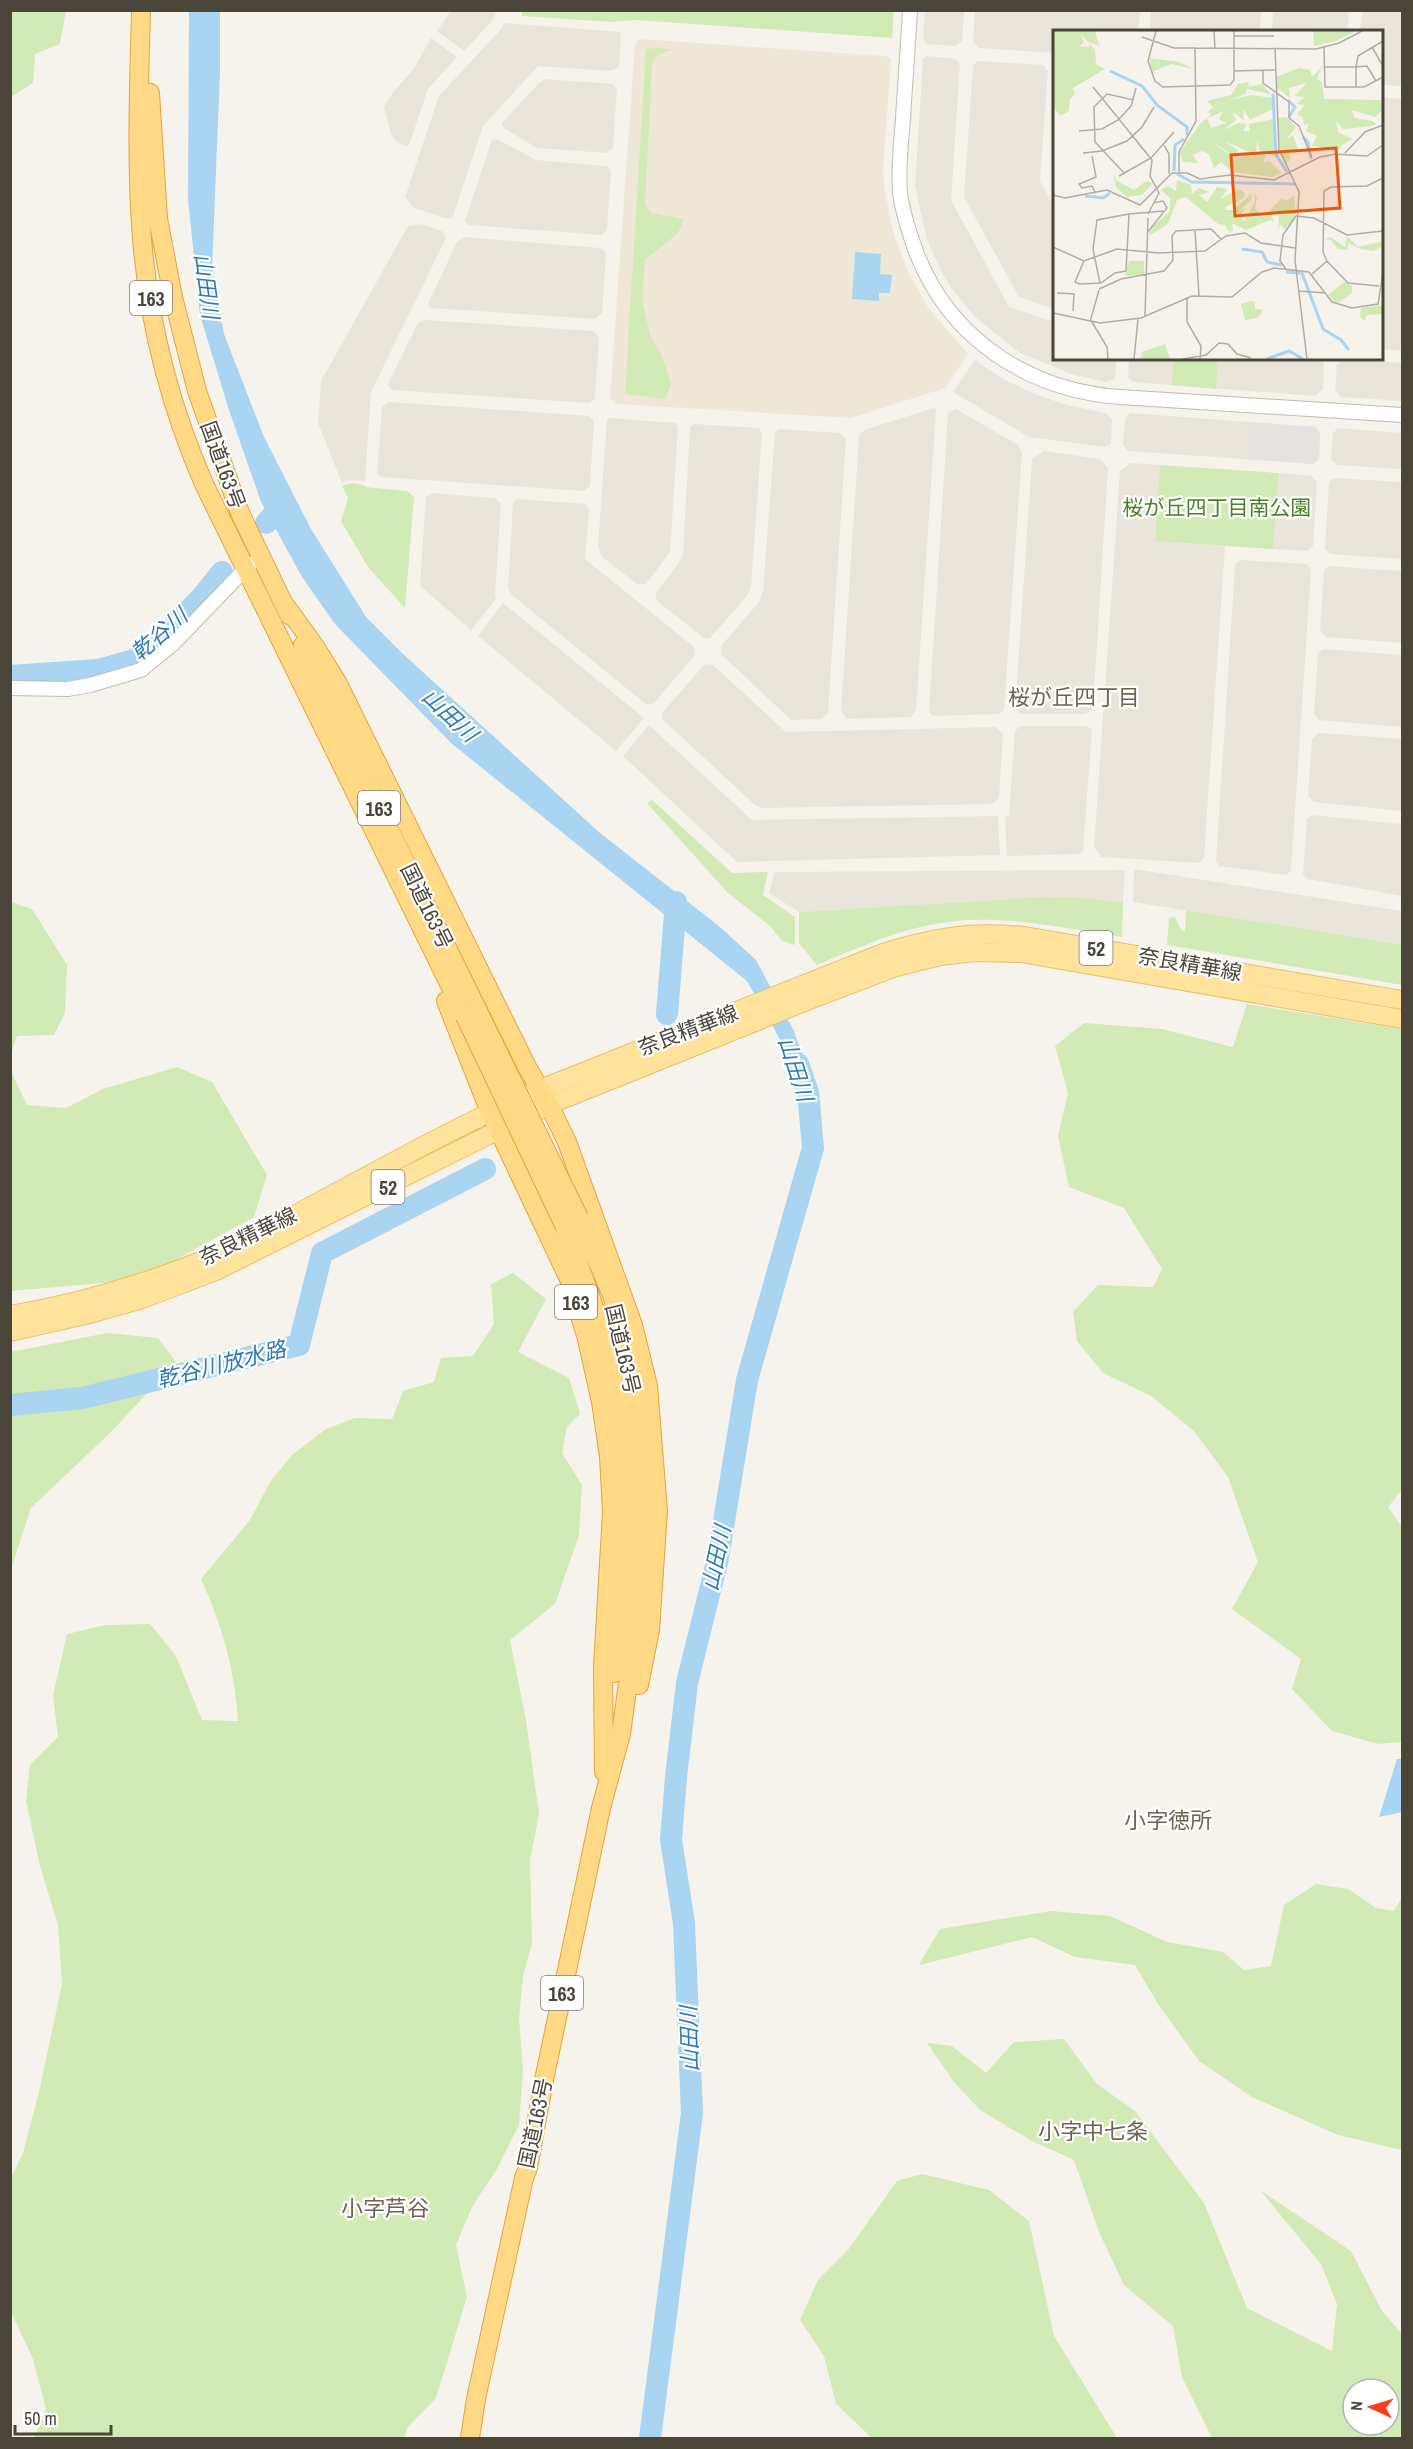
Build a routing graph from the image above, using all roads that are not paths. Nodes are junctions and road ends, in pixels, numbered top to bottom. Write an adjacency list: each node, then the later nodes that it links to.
1 (141, 10): 4 (highway, 国道163号 / 163); 5 (highway, 国道163号 / 163)
2 (910, 10): 3 (street)
3 (1402, 415)
4 (261, 553): 5 (street); 6 (highway, 国道163号 / 163)
5 (246, 568): 7 (street); 8 (highway, 国道163号 / 163)
6 (285, 605): 11 (highway, 国道163号 / 163); 14 (highway)
7 (10, 688)
8 (391, 867): 11 (highway, 国道163号 / 163); 16 (highway, 163)
9 (799, 996): 10 (main road, 奈良精華線 / 52); 12 (main road, 奈良精華線 / 52); 13 (main road, 奈良精華線 / 52)
10 (1402, 1000)
11 (471, 1012): 18 (highway, 国道163号 / 163, bridge)
12 (754, 1014): 14 (main road, 奈良精華線 / 52); 15 (main road, 奈良精華線 / 52)
13 (1402, 1019)
14 (540, 1089): 15 (highway); 16 (main road, 奈良精華線 / 52)
15 (549, 1105): 17 (main road, 奈良精華線 / 52); 21 (highway)
16 (490, 1112): 17 (highway, 163); 19 (main road, 奈良精華線 / 52)
17 (500, 1131): 20 (main road, 奈良精華線 / 52); 22 (highway, 163)
18 (572, 1221): 21 (highway, 国道163号 / 163); 22 (highway, 国道163号 / 163)
19 (10, 1315)
20 (10, 1332)
21 (621, 1734): 23 (highway, 国道163号 / 163)
22 (604, 1772): 23 (highway, 国道163号 / 163)
23 (601, 1808): 24 (highway, 国道163号 / 163)
24 (470, 2439)

